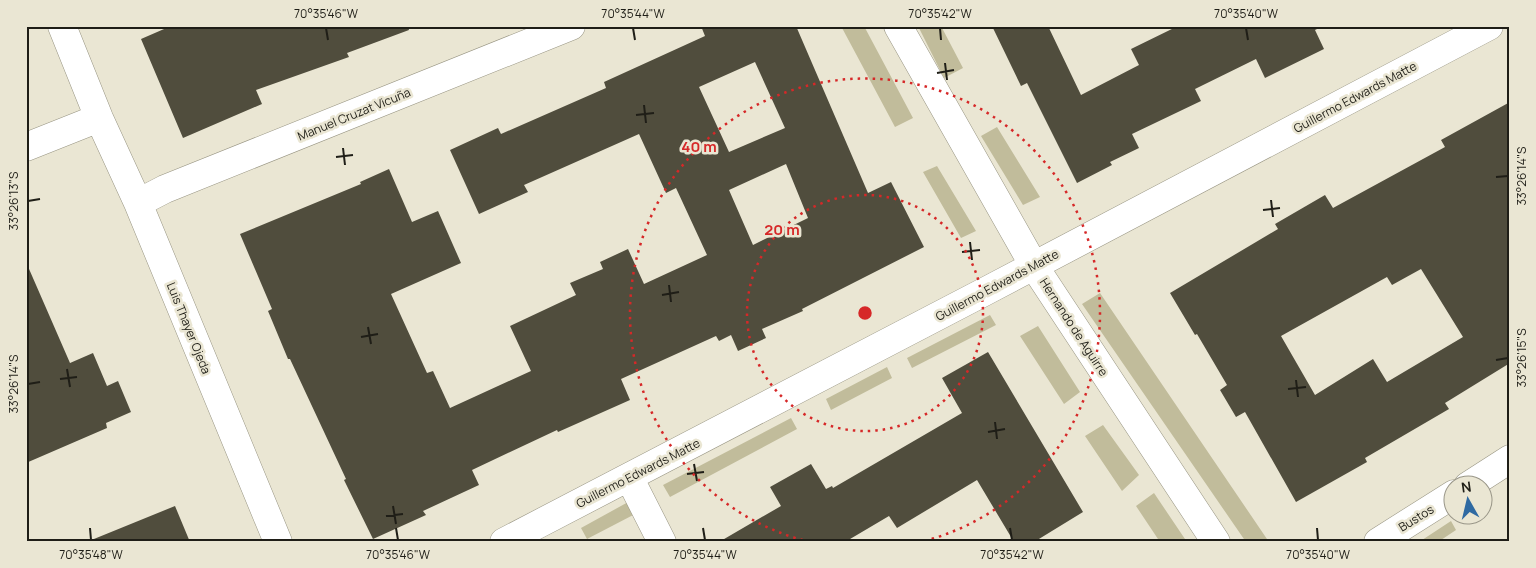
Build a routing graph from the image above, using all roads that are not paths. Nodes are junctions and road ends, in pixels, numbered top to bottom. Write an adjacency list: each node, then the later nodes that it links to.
1 (62, 26): 5 (street, Luis Thayer Ojeda)
2 (571, 26): 7 (street, Manuel Cruzat Vicuña)
3 (898, 26): 8 (street, Hernando de Aguirre)
4 (1489, 26): 8 (street, Guillermo Edwards Matte)
5 (99, 118): 6 (street); 7 (street, Luis Thayer Ojeda)
6 (26, 148)
7 (138, 203): 13 (street, Luis Thayer Ojeda)
8 (1034, 266): 11 (street, Guillermo Edwards Matte); 16 (street, Hernando de Aguirre)
9 (1510, 459): 10 (street)
10 (1484, 476)
11 (629, 478): 14 (street, Guillermo Edwards Matte); 15 (street)
12 (1444, 500): 17 (street, Bustos)
13 (276, 541)
14 (504, 542)
15 (662, 542)
16 (1216, 542)
17 (1378, 542)

